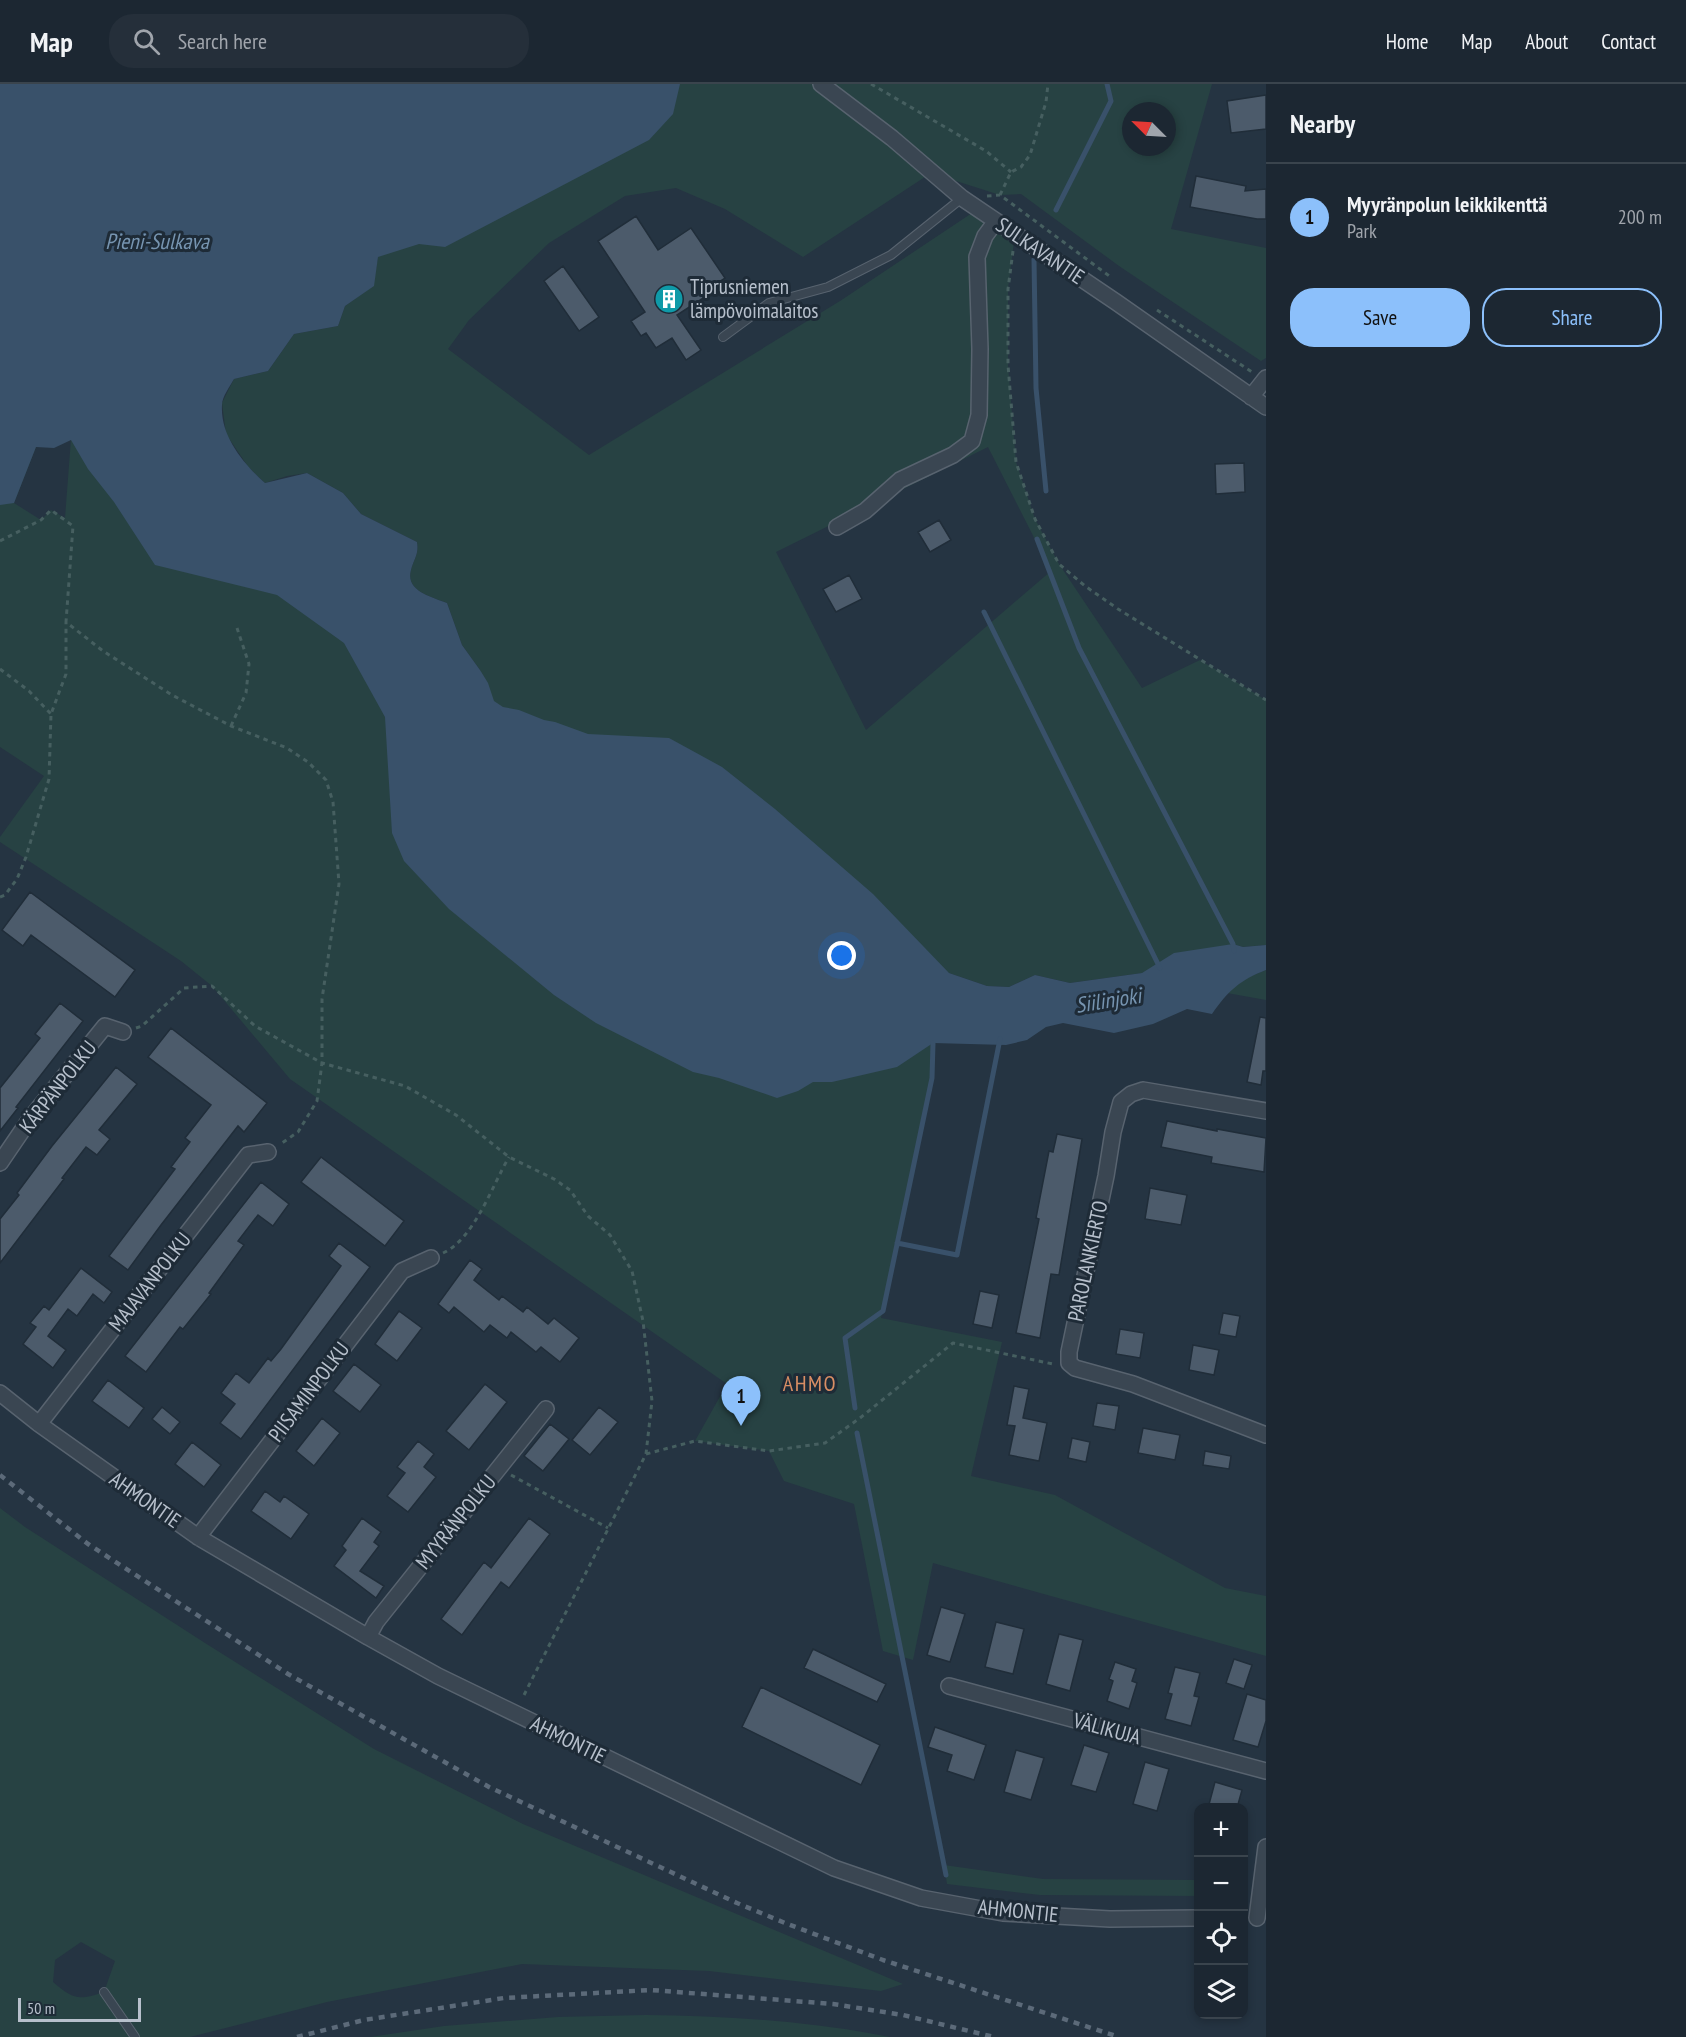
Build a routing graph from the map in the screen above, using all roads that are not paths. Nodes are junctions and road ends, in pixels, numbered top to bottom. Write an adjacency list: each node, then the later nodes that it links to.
1 (821, 84): 2 (street, SULKAVANTIE)
2 (962, 198): 3 (street, SULKAVANTIE); 4 (lane)
3 (996, 221): 6 (street, SULKAVANTIE); 8 (street)
4 (723, 337)
5 (1265, 379): 6 (street)
6 (1251, 397): 7 (street, SULKAVANTIE)
7 (1266, 407)
8 (837, 526)
9 (123, 1032): 12 (street, KÄRPÄNPOLKU)
10 (1266, 1110): 17 (street, PAROLANKIERTO)
11 (268, 1152): 16 (street, MAJAVANPOLKU)
12 (0, 1163)
13 (430, 1258): 18 (street, PIISAMINPOLKU)
14 (0, 1393): 16 (street, AHMONTIE)
15 (546, 1409): 19 (street, MYYRÄNPOLKU)
16 (39, 1424): 18 (street, AHMONTIE)
17 (1266, 1435)
18 (198, 1537): 19 (street, AHMONTIE)
19 (368, 1637): 23 (street, AHMONTIE)
20 (949, 1686): 21 (street, VÄLIKUJA)
21 (1266, 1771)
22 (1266, 1847): 24 (street)
23 (1194, 1918)
24 (1255, 1918)
25 (104, 1992): 26 (lane)
26 (135, 2037)

